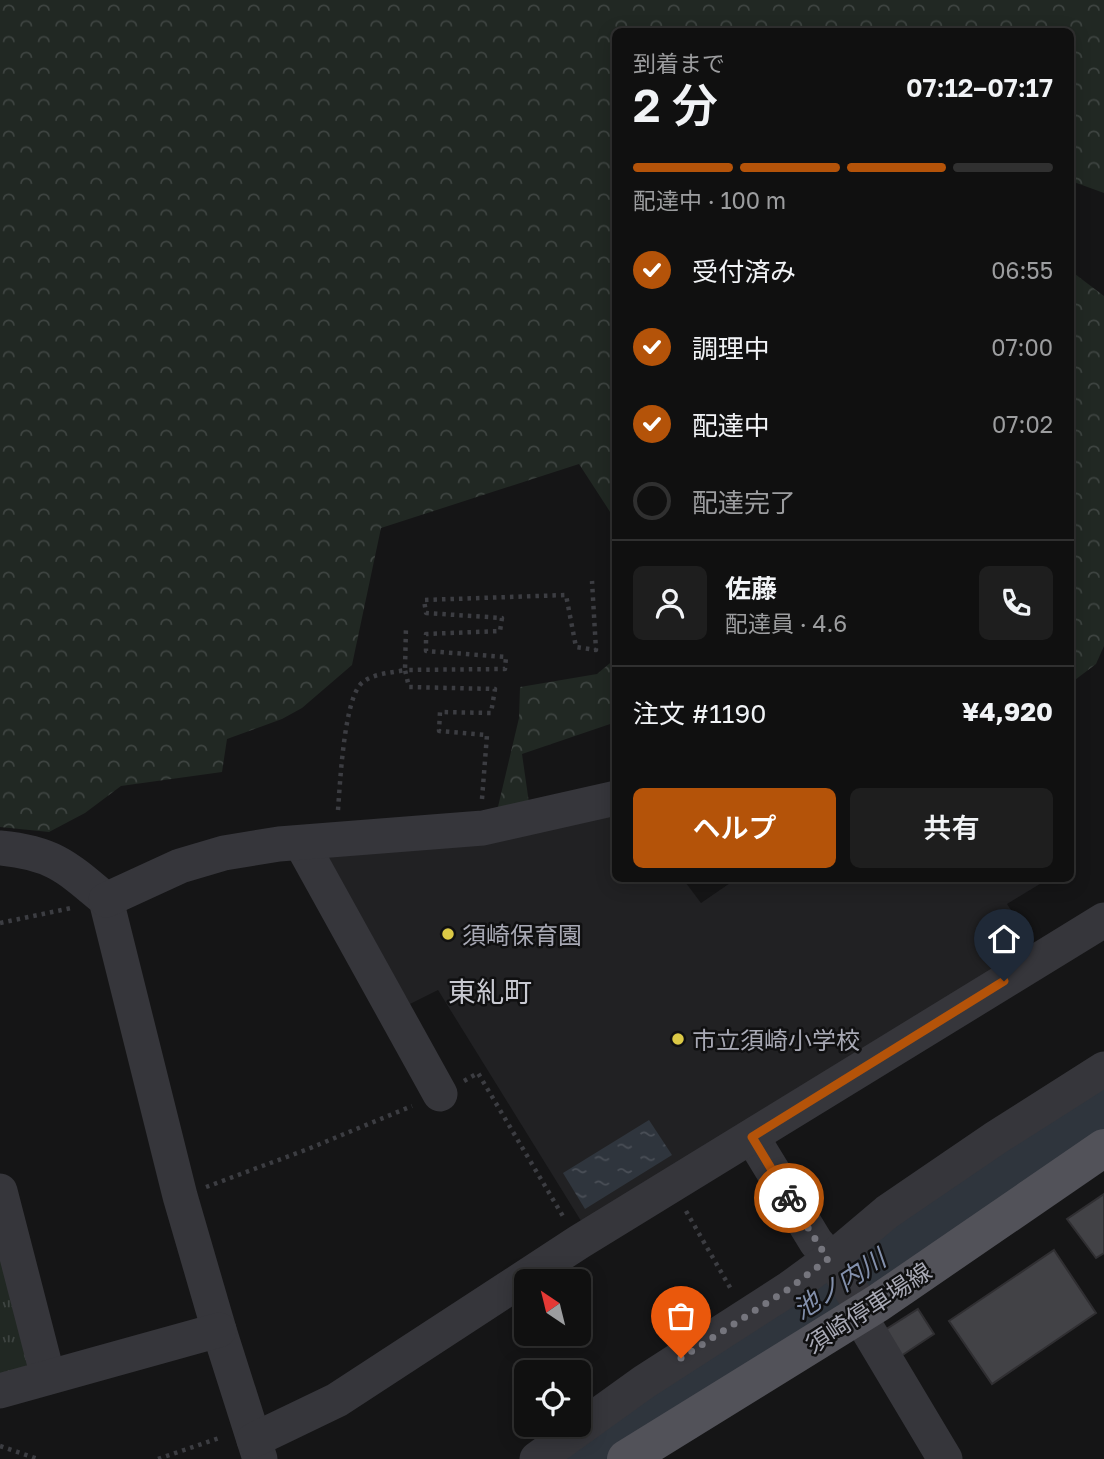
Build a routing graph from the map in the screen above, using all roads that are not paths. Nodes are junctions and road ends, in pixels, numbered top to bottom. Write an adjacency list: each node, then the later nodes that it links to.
1 (612, 799): 2 (street)
2 (317, 841): 4 (street); 7 (street)
3 (0, 848): 4 (street)
4 (106, 900): 12 (street)
5 (1104, 920): 8 (street)
6 (1104, 1069): 11 (street)
7 (440, 1094)
8 (752, 1137): 11 (street); 15 (street)
9 (1101, 1155): 11 (main road, 須崎停車場線)
10 (0, 1191): 13 (street)
11 (848, 1288): 16 (street); 17 (main road, 須崎停車場線); 18 (street)
12 (219, 1330): 13 (street); 15 (street)
13 (48, 1377): 14 (street)
14 (0, 1391)
15 (255, 1442)
16 (537, 1459)
17 (626, 1459)
18 (945, 1459)

